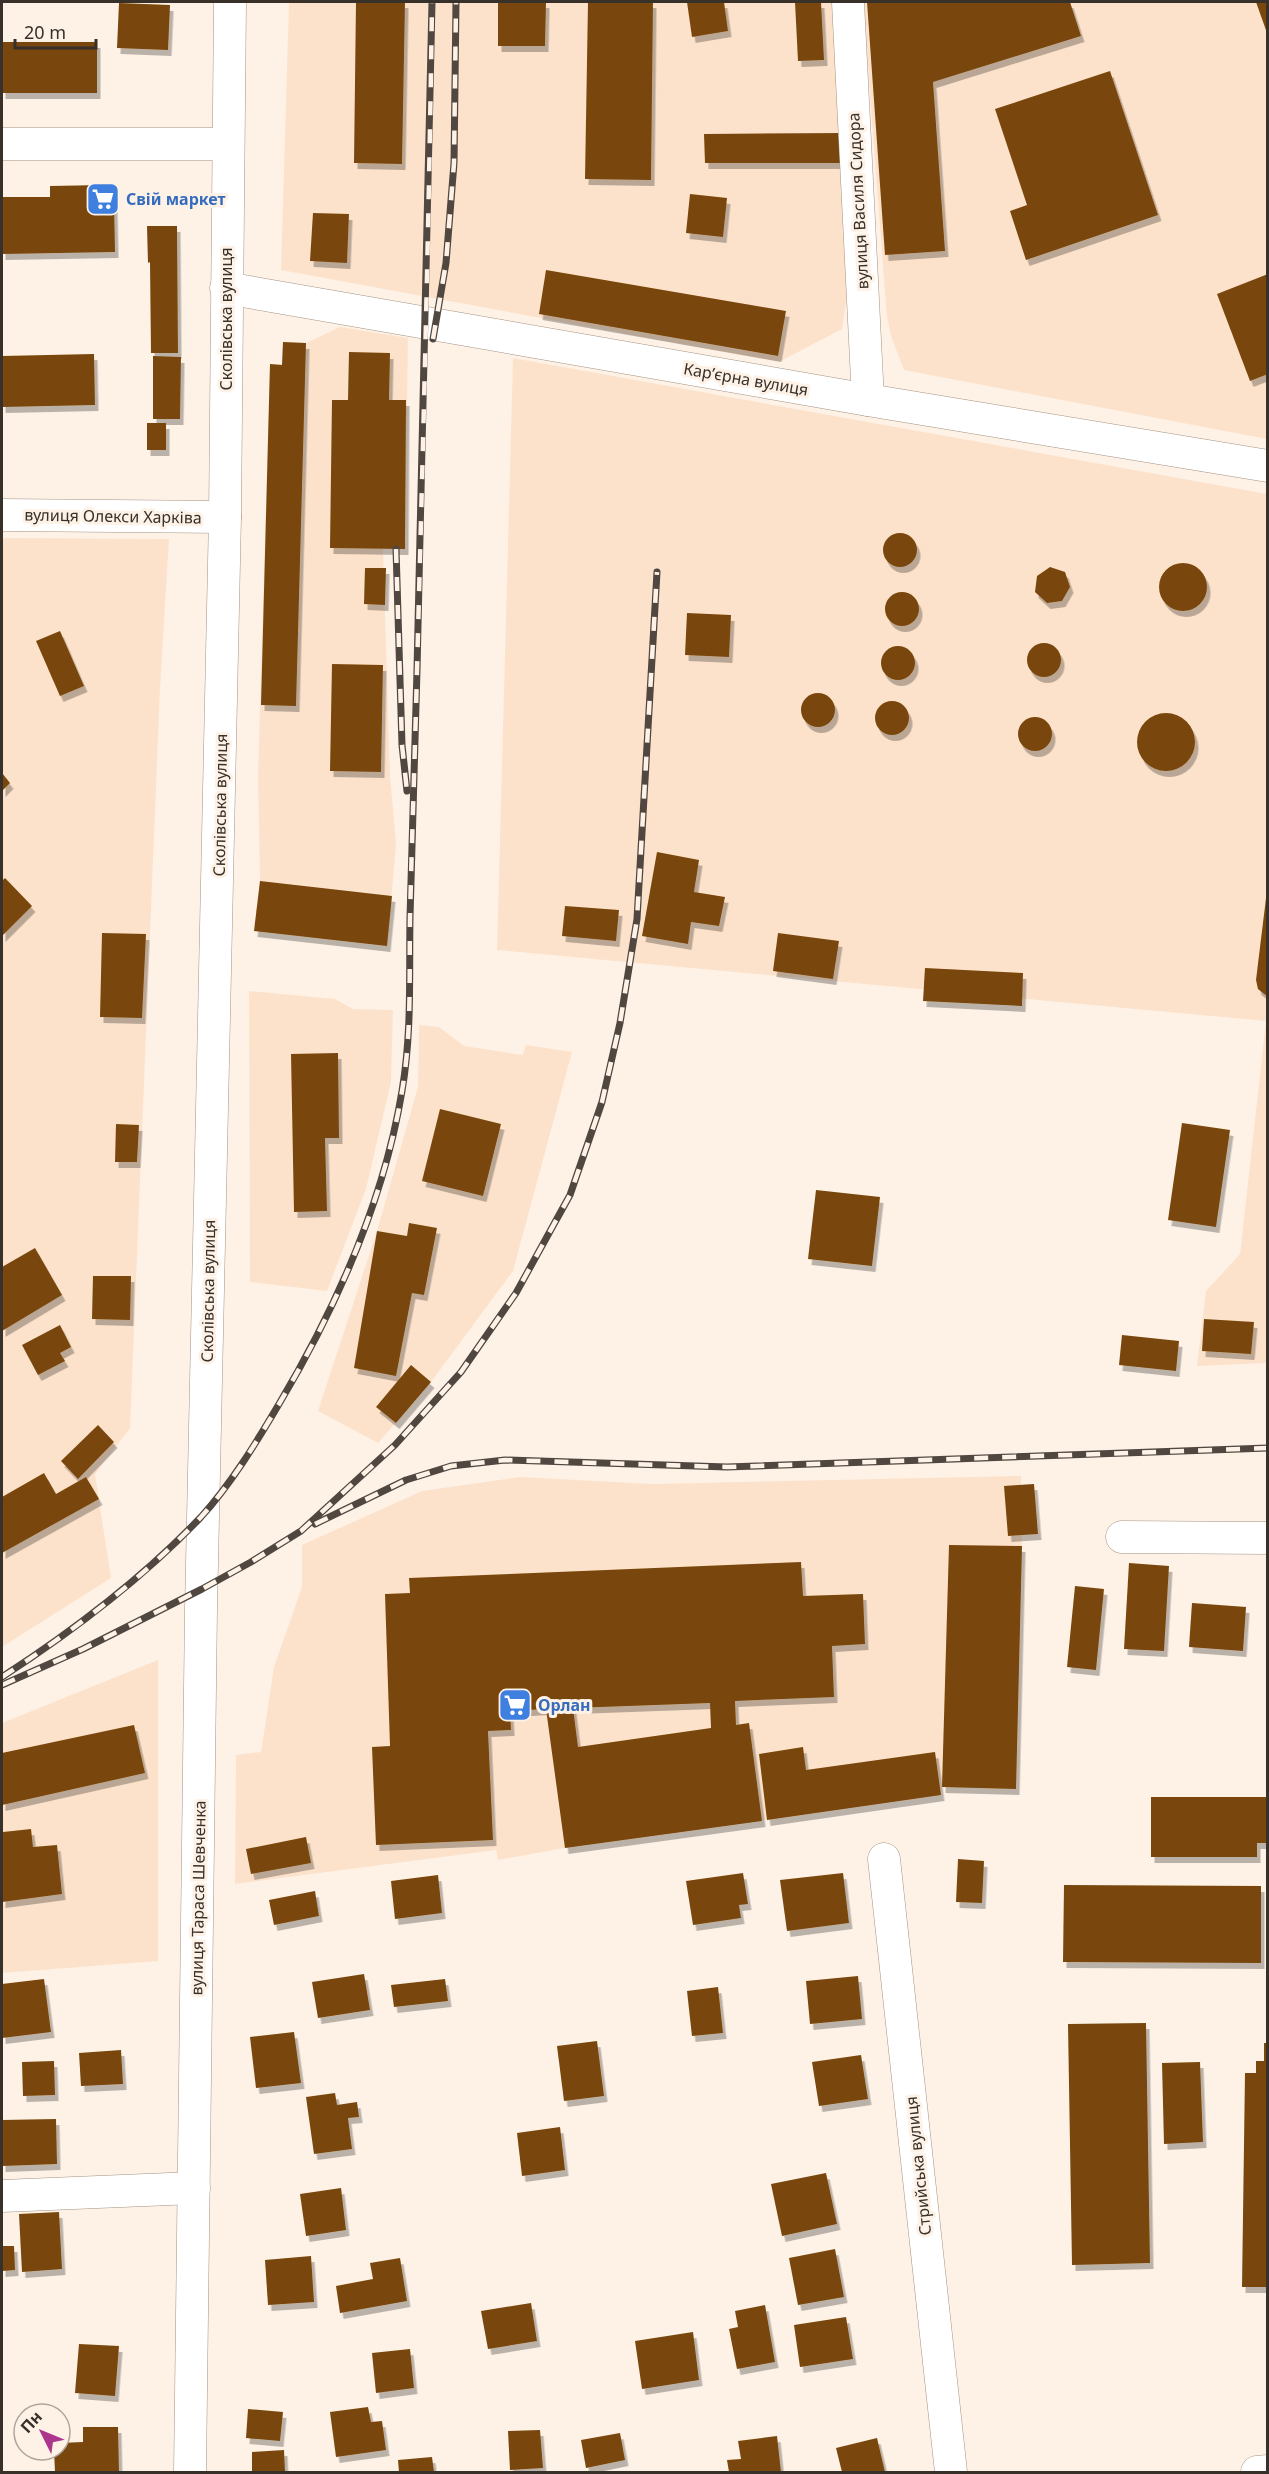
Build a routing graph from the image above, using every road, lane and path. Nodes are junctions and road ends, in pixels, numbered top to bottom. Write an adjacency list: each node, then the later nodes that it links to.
1 (230, 2): 4 (street, Сколівська вулиця)
2 (848, 2): 6 (street, вулиця Василя Сидора)
3 (2, 144): 4 (street)
4 (227, 144): 5 (street, Сколівська вулиця)
5 (226, 288): 6 (street, Карʼєрна вулиця); 9 (street, Сколівська вулиця)
6 (868, 400): 7 (street, Карʼєрна вулиця)
7 (1268, 466)
8 (2, 515): 9 (street, вулиця Олекси Харківа)
9 (225, 517): 12 (street, Сколівська вулиця)
10 (1122, 1537): 11 (street)
11 (1268, 1538)
12 (201, 1608): 14 (street, вулиця Тараса Шевченка)
13 (884, 1859): 18 (street, Стрийська вулиця)
14 (194, 2188): 15 (street); 17 (street, вулиця Тараса Шевченка)
15 (2, 2196)
16 (1268, 2471): 19 (street)
17 (190, 2472)
18 (951, 2472)
19 (1257, 2472)

